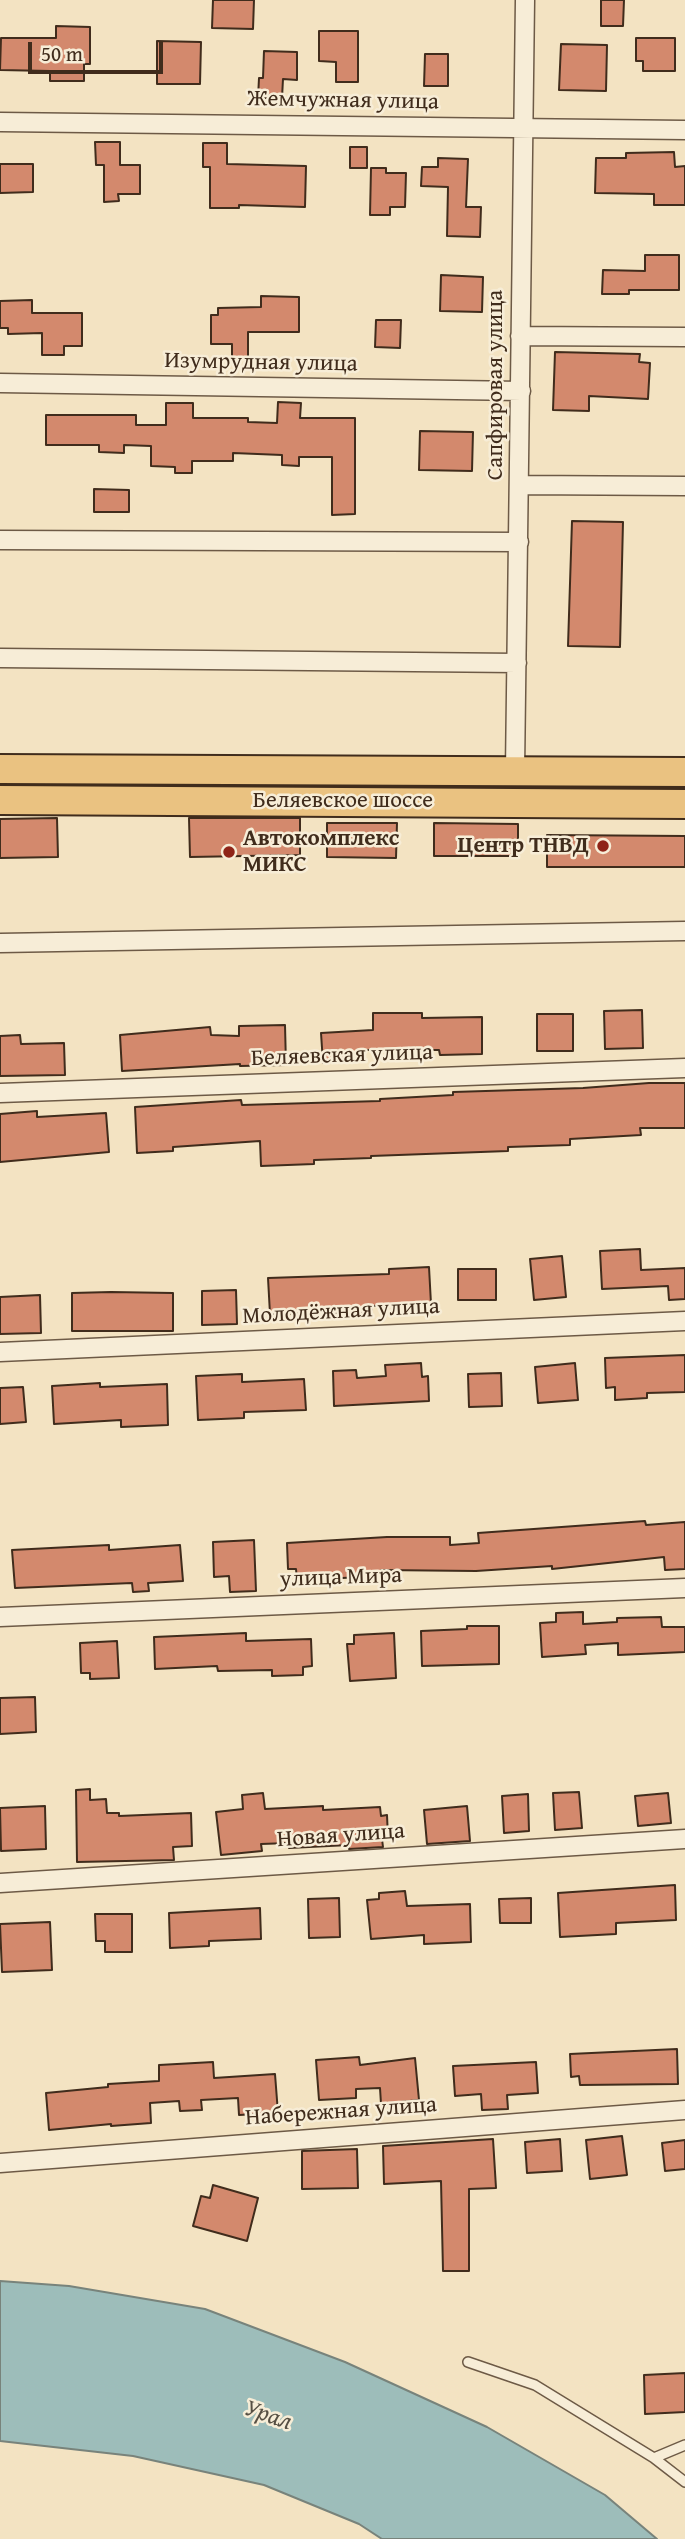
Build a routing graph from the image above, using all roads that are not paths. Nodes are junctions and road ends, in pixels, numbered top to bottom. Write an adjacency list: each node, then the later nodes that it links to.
1 (525, 0): 3 (street, Сапфировая улица)
2 (0, 122): 3 (street, Жемчужная улица)
3 (524, 128): 4 (street, Жемчужная улица); 5 (street, Сапфировая улица)
4 (685, 130)
5 (520, 336): 6 (street); 8 (street, Сапфировая улица)
6 (685, 337)
7 (0, 383): 8 (street, Изумрудная улица)
8 (521, 391): 9 (street, Сапфировая улица)
9 (520, 485): 10 (street); 12 (street, Сапфировая улица)
10 (685, 486)
11 (0, 540): 12 (street)
12 (519, 542): 14 (street, Сапфировая улица)
13 (0, 658): 14 (street)
14 (517, 663): 16 (street, Сапфировая улица)
15 (0, 769): 16 (main road, Беляевское шоссе)
16 (515, 770): 17 (main road, Беляевское шоссе)
17 (685, 772)
18 (0, 800): 19 (main road, Беляевское шоссе)
19 (685, 804)
20 (685, 931): 21 (street)
21 (0, 943)
22 (685, 1068): 23 (street, Беляевская улица)
23 (0, 1093)
24 (685, 1321): 25 (street, Молодёжная улица)
25 (0, 1352)
26 (685, 1588): 27 (street, улица Мира)
27 (0, 1617)
28 (685, 1839): 29 (street, Новая улица)
29 (0, 1882)
30 (685, 2110): 31 (street, Набережная улица)
31 (0, 2163)
32 (468, 2362): 34 (lane)
33 (685, 2445): 34 (lane)
34 (654, 2458): 35 (lane)
35 (685, 2482)

